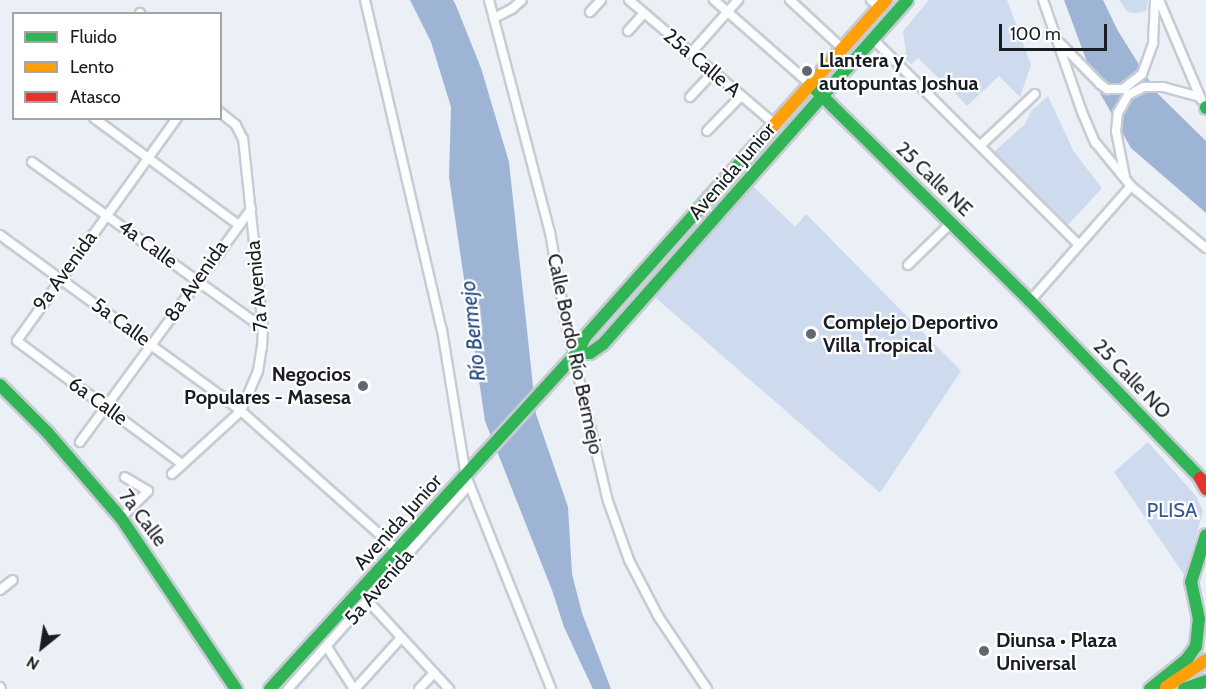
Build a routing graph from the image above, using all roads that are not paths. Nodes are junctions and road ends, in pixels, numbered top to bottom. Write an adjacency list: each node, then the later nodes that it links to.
1 (365, 0): 59 (street)
2 (489, 0): 16 (street, Calle Bordo Río Bermejo)
3 (522, 0): 16 (street)
4 (601, 0): 13 (street)
5 (629, 0): 15 (street, 25a Calle A)
6 (714, 0): 14 (street)
7 (738, 0): 14 (street)
8 (790, 0): 20 (street)
9 (907, 0): 18 (main road, Avenida Junior)
10 (1043, 0): 19 (street)
11 (1157, 0): 19 (street); 28 (street)
12 (879, 2): 20 (main road, Avenida Junior)
13 (590, 12)
14 (728, 12): 21 (street); 23 (street)
15 (644, 13): 17 (street); 21 (street, 25a Calle A)
16 (494, 18): 52 (street, Calle Bordo Río Bermejo)
17 (628, 31)
18 (873, 39): 27 (main road, Avenida Junior); 34 (street)
19 (1059, 42): 37 (street)
20 (843, 49): 23 (main road, Avenida Junior)
21 (691, 53): 22 (street, 25a Calle A)
22 (713, 72): 25 (street, 25a Calle A); 26 (street)
23 (811, 85): 27 (main road, 25 Calle NE); 32 (main road, Avenida Junior)
24 (1035, 94): 34 (street)
25 (741, 96): 32 (street, 25a Calle A); 33 (street)
26 (690, 97)
27 (823, 97): 40 (main road, 25 Calle NE); 52 (main road, Avenida Junior)
28 (1204, 105): 37 (street)
29 (222, 114): 38 (street, 7a Avenida)
30 (97, 120): 35 (street)
31 (176, 120): 35 (street, 9a Avenida)
32 (776, 125): 52 (main road, Avenida Junior)
33 (707, 131)
34 (981, 145): 43 (street)
35 (148, 158): 39 (street, 9a Avenida); 41 (street)
36 (32, 162): 39 (street, 4a Calle)
37 (1128, 183): 43 (street); 44 (street)
38 (251, 209): 41 (street, 8a Avenida); 49 (street, 7a Avenida)
39 (107, 214): 46 (street, 9a Avenida); 47 (street, 4a Calle)
40 (951, 223): 45 (street); 48 (main road, 25 Calle NE)
41 (237, 224): 47 (street, 8a Avenida)
42 (0, 235): 46 (street, 5a Calle)
43 (1079, 245): 48 (street)
44 (1206, 248)
45 (908, 266)
46 (60, 278): 50 (street, 9a Avenida); 51 (street, 5a Calle)
47 (198, 280): 49 (street, 4a Calle); 51 (street, 8a Avenida)
48 (1030, 301): 61 (main road, 25 Calle NO)
49 (263, 328): 55 (street, 7a Avenida)
50 (17, 338): 54 (street, 6a Calle)
51 (151, 344): 54 (street, 8a Avenida); 55 (street, 5a Calle)
52 (572, 357): 59 (main road, Avenida Junior); 83 (street, Calle Bordo Río Bermejo)
53 (0, 385): 62 (main road, 7a Calle)
54 (105, 406): 56 (street, 8a Avenida); 57 (street, 6a Calle)
55 (241, 411): 57 (street, 7a Avenida); 64 (street, 5a Calle)
56 (80, 442)
57 (182, 464): 58 (street, 7a Avenida)
58 (172, 474)
59 (470, 476): 64 (main road, Avenida Junior); 68 (street, 5a Avenida); 82 (street)
60 (125, 477): 62 (street)
61 (1204, 484)
62 (121, 518): 77 (main road, 7a Calle)
63 (1206, 538): 84 (main road)
64 (398, 551): 78 (main road, Avenida Junior)
65 (1206, 557): 69 (main road)
66 (13, 580): 67 (street)
67 (0, 590)
68 (367, 600): 70 (street); 71 (street, 5a Avenida)
69 (1206, 605)
70 (401, 638): 74 (street); 79 (street)
71 (327, 647): 76 (street, 5a Avenida); 79 (street)
72 (1206, 660): 85 (main road)
73 (1206, 671): 86 (main road)
74 (434, 673): 80 (street); 81 (street)
75 (1206, 681): 87 (main road)
76 (292, 687)
77 (236, 689)
78 (270, 689)
79 (354, 689)
80 (419, 689)
81 (449, 689)
82 (551, 689)
83 (707, 689)
84 (1150, 689)
85 (1163, 689)
86 (1178, 689)
87 (1184, 689)

